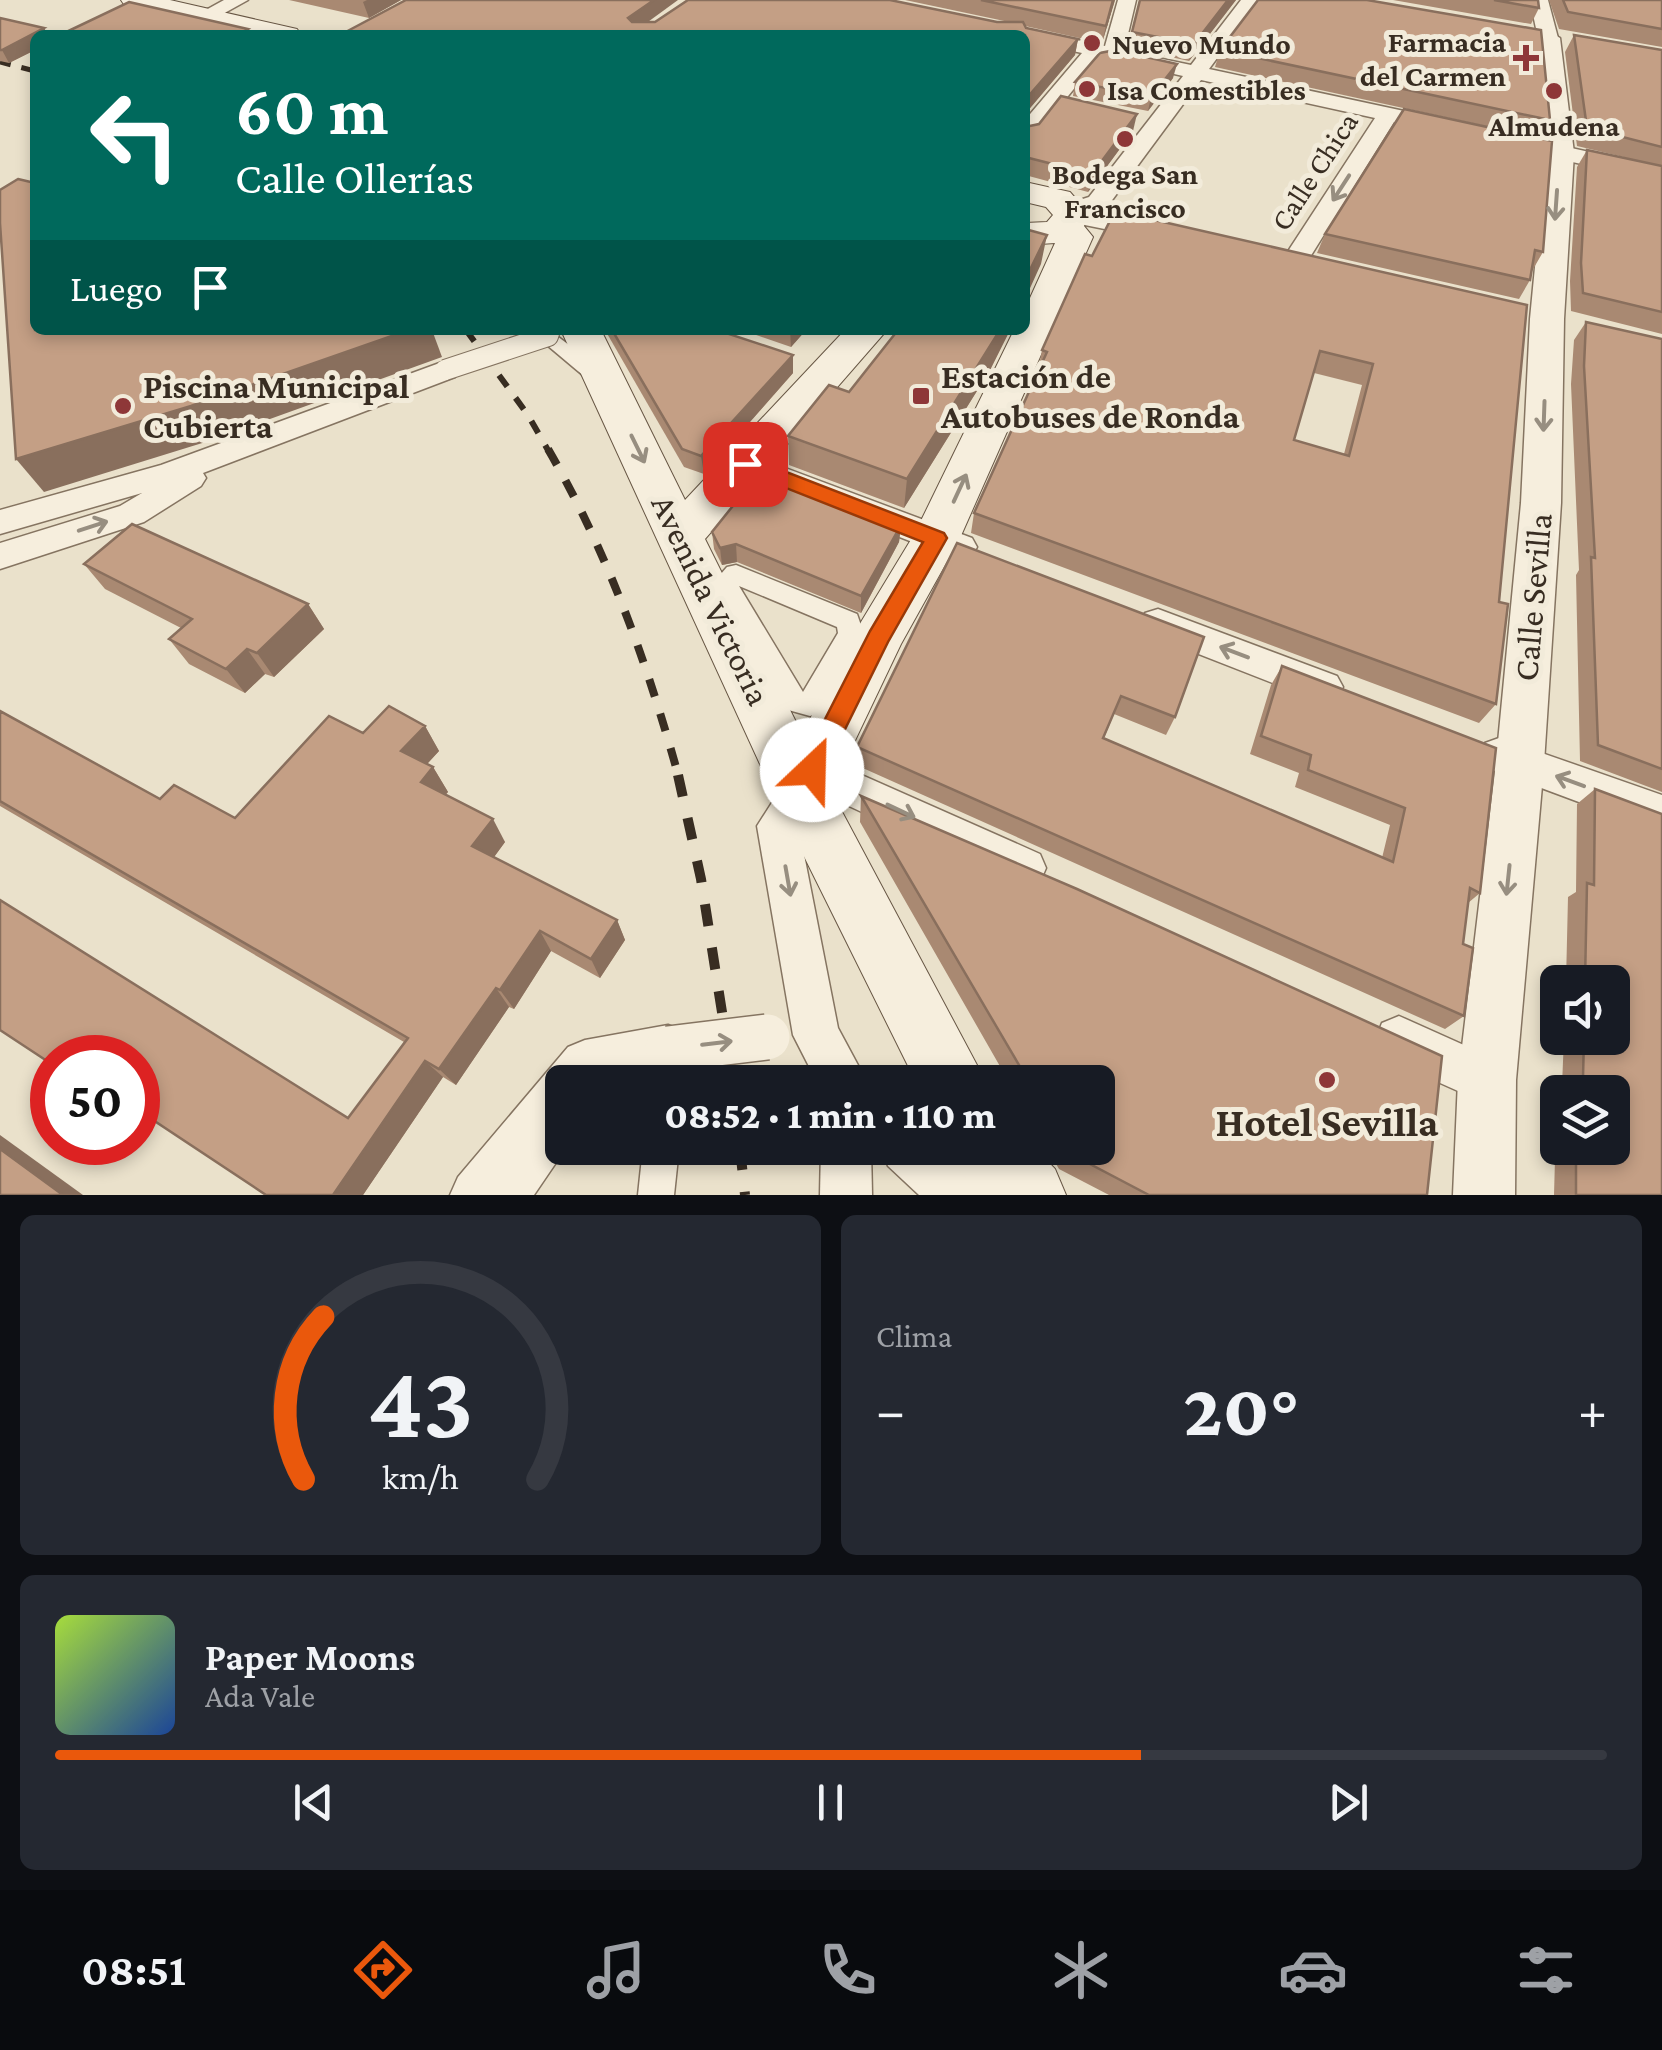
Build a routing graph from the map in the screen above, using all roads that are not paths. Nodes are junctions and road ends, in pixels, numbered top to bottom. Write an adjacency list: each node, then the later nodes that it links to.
1 (134, 0): 6 (main road)
2 (239, 0): 6 (street)
3 (1127, 0): 10 (street)
4 (1251, 0): 11 (street)
5 (1539, 0): 9 (street, Calle Sevilla)
6 (205, 16): 7 (main road)
7 (265, 30)
8 (1030, 37): 10 (street)
9 (1550, 38): 16 (street, Calle Sevilla)
10 (1113, 54): 11 (street); 13 (street)
11 (1198, 73): 12 (street); 19 (street)
12 (1388, 114): 14 (street); 22 (street, Calle Chica, one-way to 22)
13 (1030, 130)
14 (1465, 132)
15 (1503, 140): 16 (street)
16 (1560, 153): 17 (street); 39 (street, Calle Sevilla, one-way to 39)
17 (1662, 175)
18 (1030, 193): 19 (main road)
19 (1069, 217): 20 (main road); 21 (street); 32 (main road, one-way to 19)
20 (1030, 234)
21 (1188, 237)
22 (1280, 259): 23 (street)
23 (1330, 270)
24 (551, 335): 27 (street, bridge)
25 (563, 335): 31 (main road, Avenida Victoria, one-way to 31)
26 (862, 335): 29 (main road)
27 (445, 370): 28 (street)
28 (236, 445): 30 (street); 33 (street, one-way to 28)
29 (745, 464): 31 (main road); 32 (street)
30 (0, 522)
31 (680, 536): 40 (main road, Avenida Victoria)
32 (936, 538): 34 (street); 40 (main road)
33 (0, 556)
34 (987, 557)
35 (1134, 614): 36 (street, one-way to 35)
36 (1354, 699)
37 (810, 705): 37 (street)
38 (1465, 742): 39 (street)
39 (1520, 763): 41 (street, one-way to 39); 48 (street, Calle Sevilla, one-way to 48)
40 (806, 781): 42 (street, one-way to 42); 44 (street, one-way to 44); 47 (main road, Avenida Victoria)
41 (1662, 814)
42 (1061, 884)
43 (1362, 1023): 48 (street)
44 (816, 1035): 45 (street, one-way to 44, bridge); 46 (street)
45 (584, 1065)
46 (833, 1065)
47 (944, 1065)
48 (1487, 1080): 57 (street, Calle Sevilla)
49 (545, 1111): 53 (street)
50 (545, 1147): 54 (street)
51 (659, 1165): 55 (street)
52 (846, 1165): 56 (street)
53 (476, 1195)
54 (512, 1195)
55 (656, 1195)
56 (846, 1195)
57 (1484, 1195)

